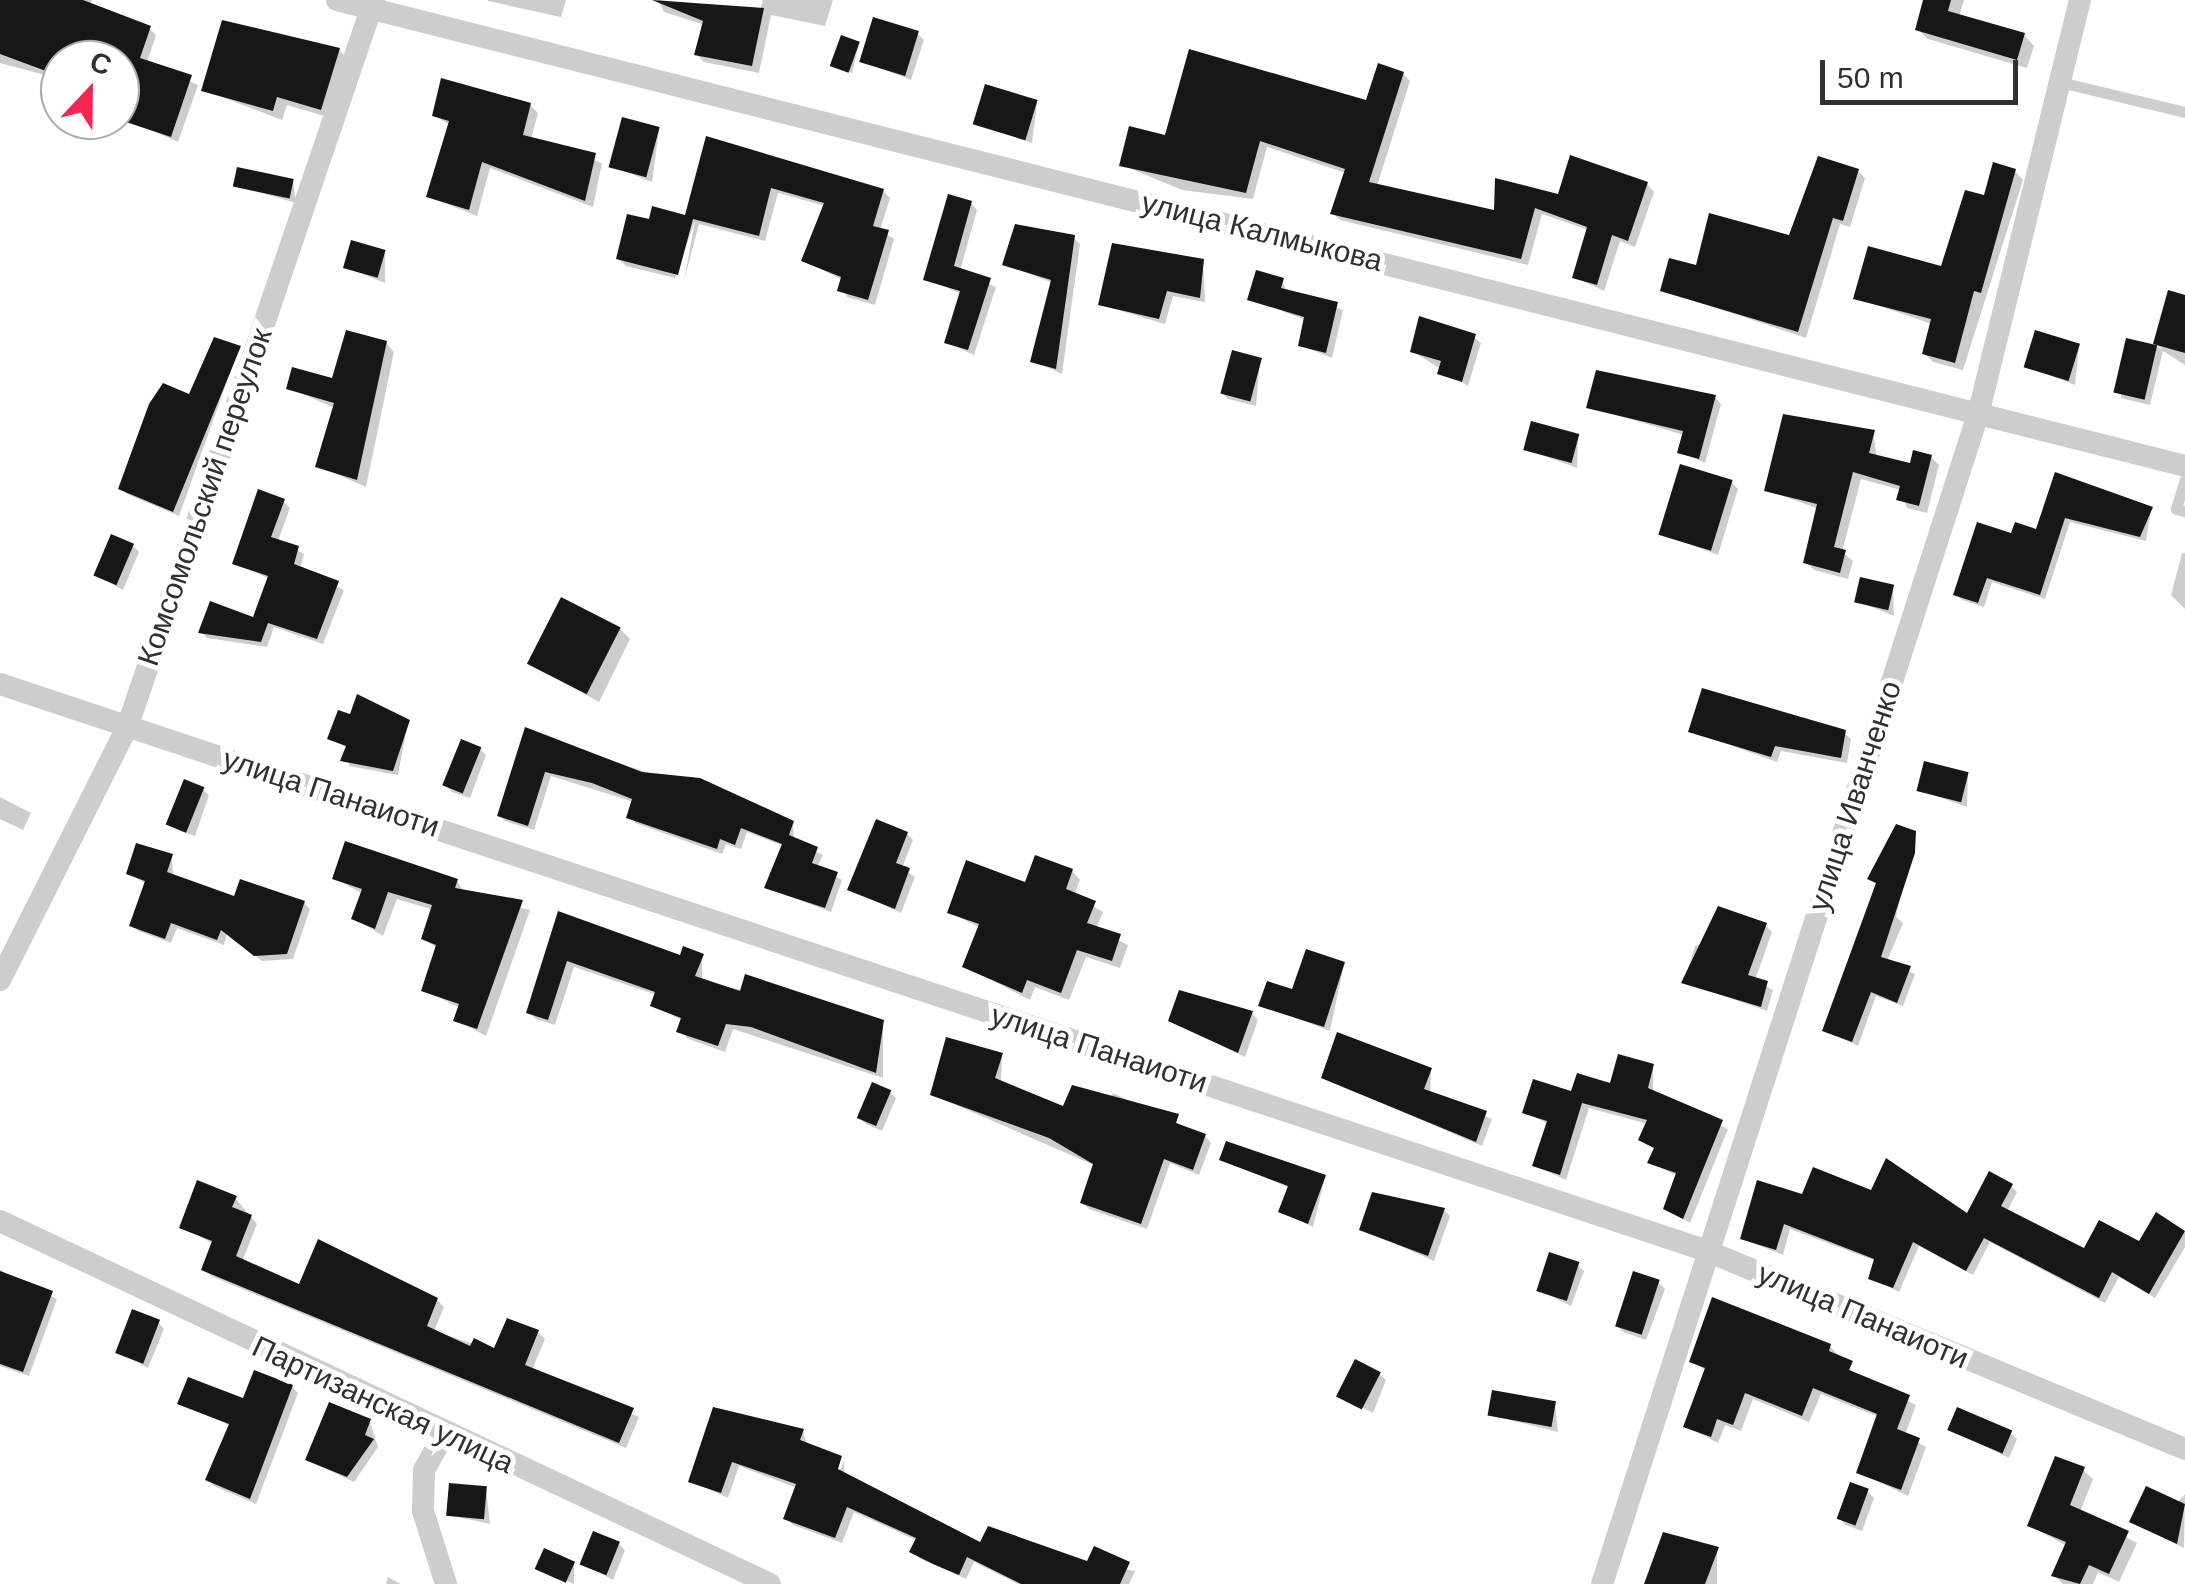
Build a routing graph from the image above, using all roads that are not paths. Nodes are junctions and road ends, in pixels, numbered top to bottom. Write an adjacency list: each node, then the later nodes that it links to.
1 (338, 0): 3 (street, улица Калмыкова)
2 (2080, 0): 4 (street, улица Иванченко)
3 (372, 5): 6 (street, улица Калмыкова); 11 (street, Комсомольский переулок)
4 (2060, 82): 5 (lane); 6 (street, улица Иванченко)
5 (2185, 112)
6 (1979, 410): 7 (street, улица Калмыкова); 14 (street, улица Иванченко)
7 (2185, 466)
8 (2185, 479): 9 (lane)
9 (2185, 511)
10 (0, 684): 11 (street, улица Панаиоти)
11 (128, 725): 12 (street, Комсомольский переулок); 14 (street, улица Панаиоти)
12 (0, 980)
13 (0, 1221): 15 (street, Партизанская улица)
14 (1707, 1251): 16 (street, улица Панаиоти); 19 (street, улица Иванченко)
15 (443, 1436): 17 (street); 18 (street, Партизанская улица)
16 (2185, 1450)
17 (446, 1584)
18 (770, 1584)
19 (1602, 1584)

